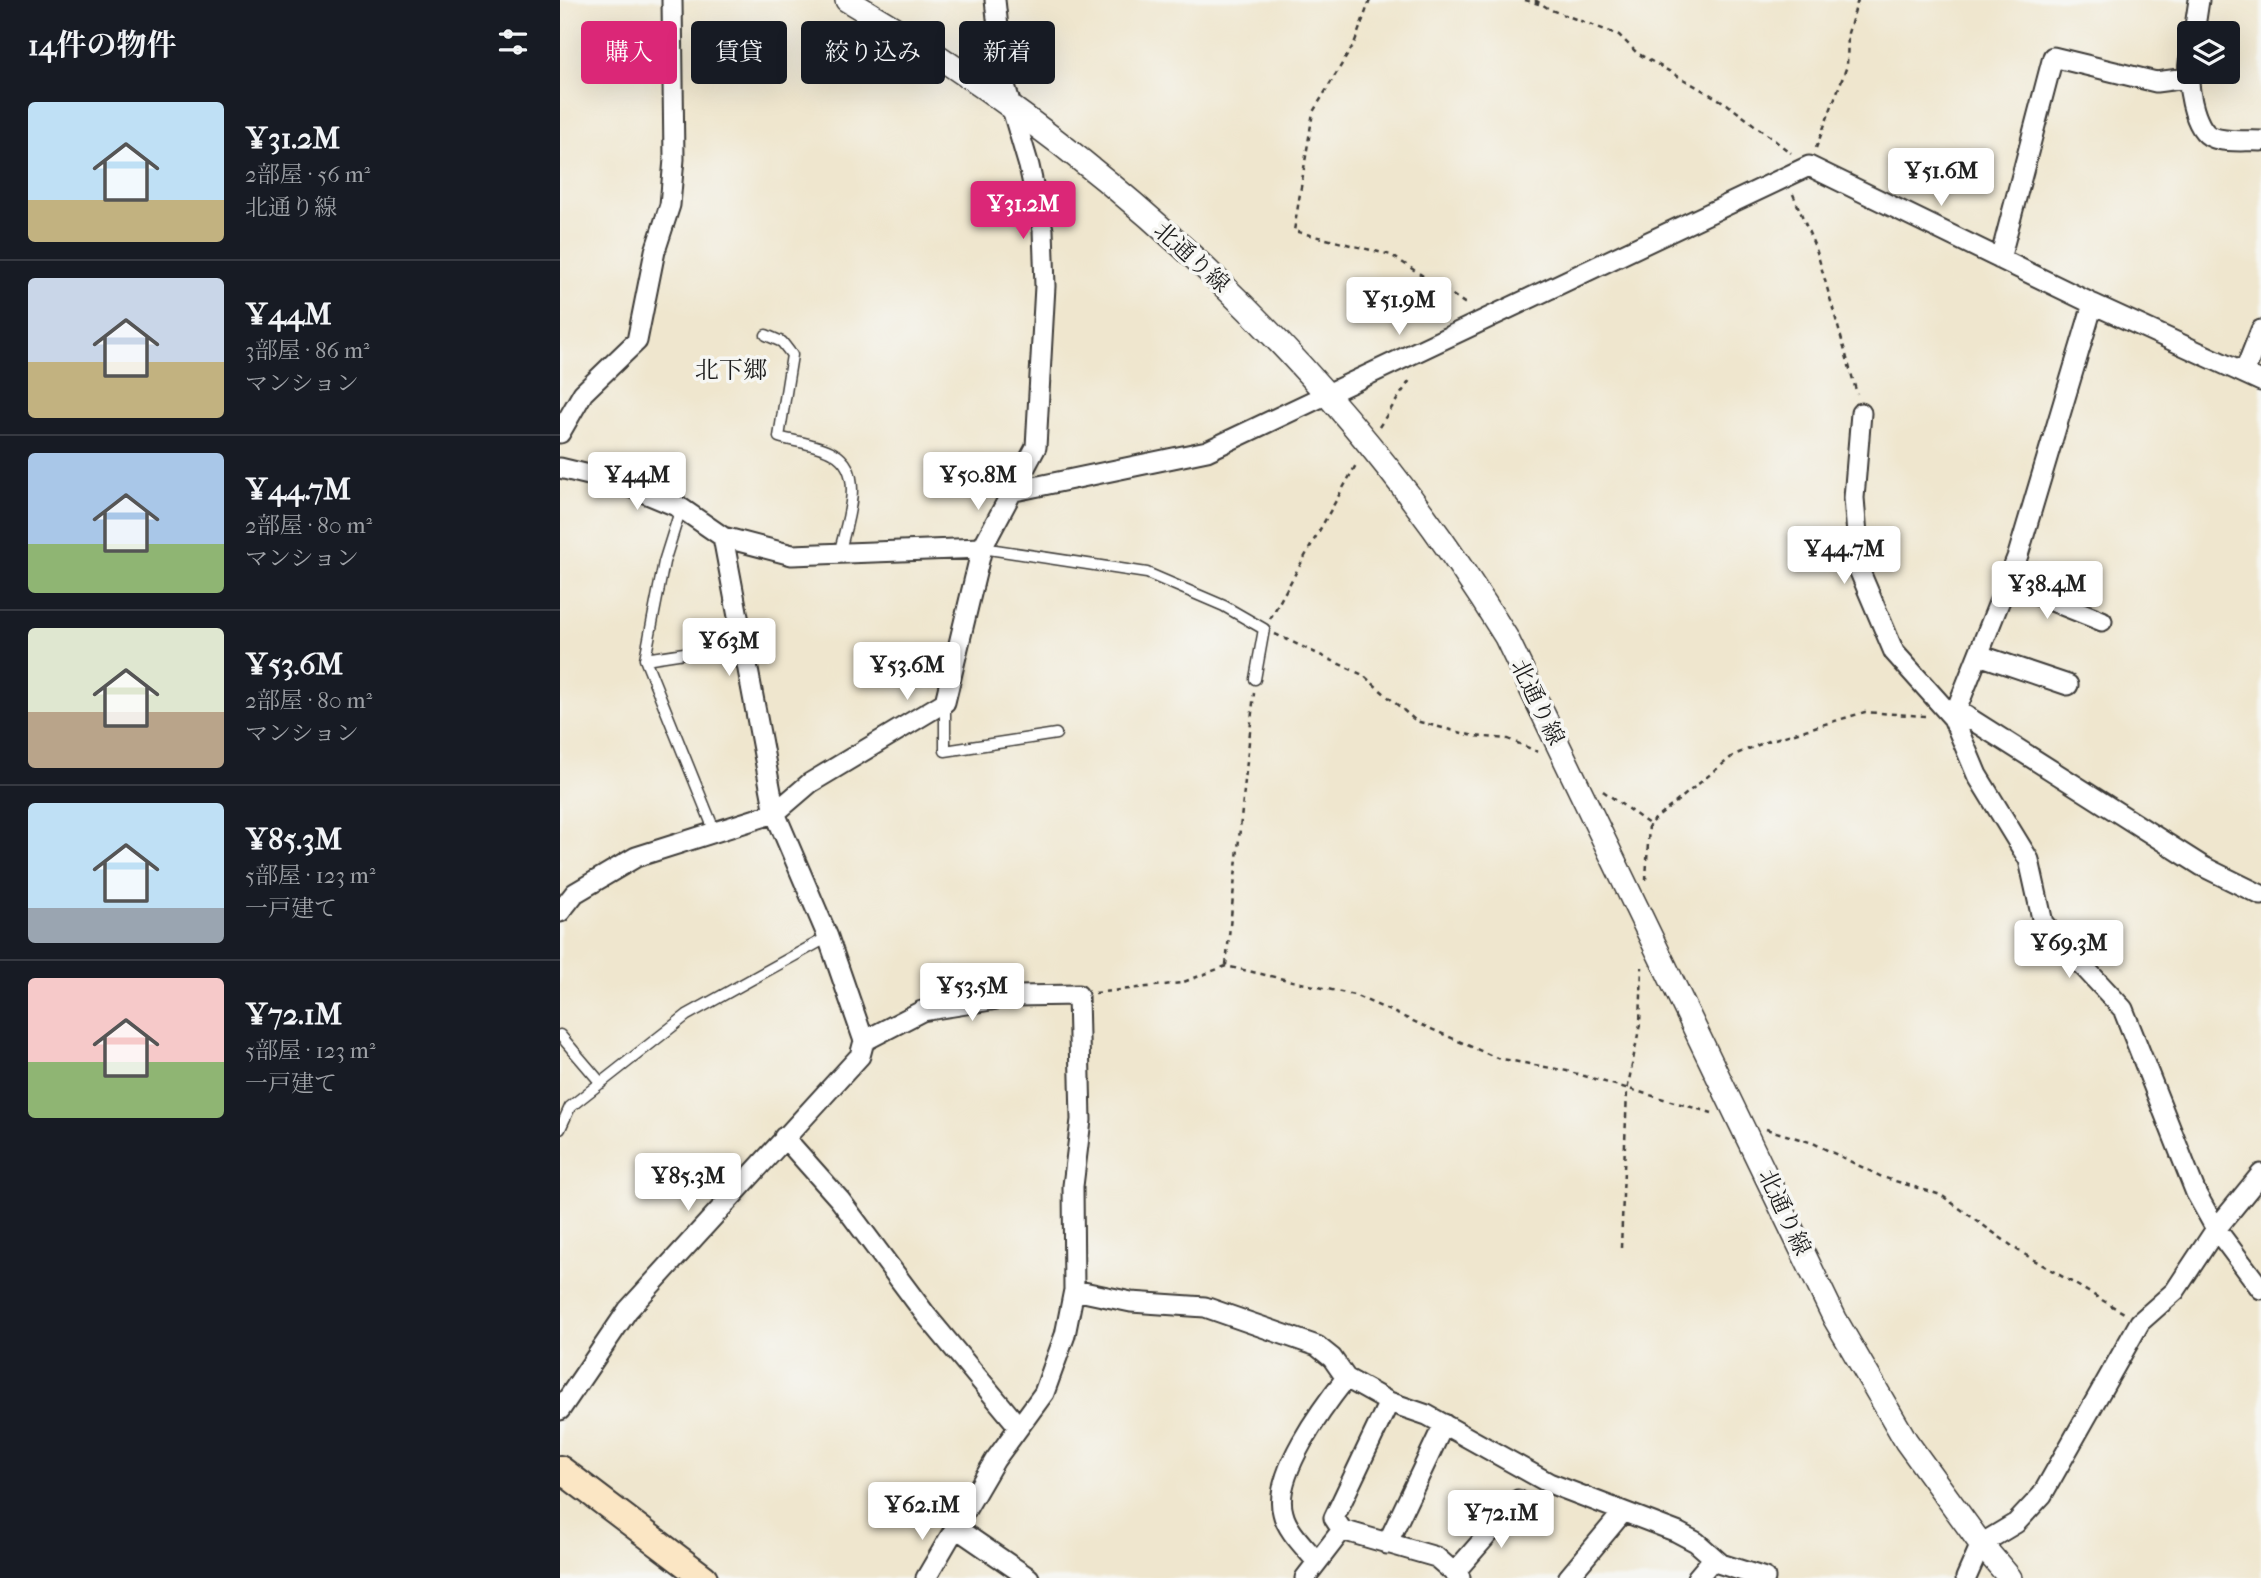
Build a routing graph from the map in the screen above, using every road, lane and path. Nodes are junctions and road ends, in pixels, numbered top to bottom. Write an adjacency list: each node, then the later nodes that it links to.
1 (672, 0): 26 (street)
2 (847, 0): 13 (street, 北通り線)
3 (995, 0): 13 (street)
4 (1370, 0): 19 (path)
5 (1525, 0): 9 (path)
6 (1535, 0): 9 (path)
7 (1858, 0): 15 (path)
8 (2199, 0): 10 (street)
9 (1541, 4): 15 (path)
10 (2196, 21)
11 (2177, 74): 17 (street)
12 (2191, 84): 14 (street)
13 (1011, 106): 24 (street, 北通り線); 29 (street)
14 (2261, 141)
15 (1809, 166): 16 (street); 17 (street)
16 (1786, 175): 19 (street); 25 (path)
17 (2000, 259): 18 (street)
18 (2093, 304): 23 (street); 34 (street)
19 (1486, 318): 22 (street)
20 (2261, 330): 23 (street)
21 (766, 335): 33 (lane)
22 (1401, 358): 24 (street); 27 (path)
23 (2252, 377)
24 (1326, 394): 27 (street, 北通り線); 29 (street)
25 (1861, 413): 43 (street)
26 (560, 433)
27 (1368, 444): 36 (path); 45 (street, 北通り線)
28 (560, 468): 30 (street)
29 (1010, 492): 32 (street)
30 (681, 508): 31 (street); 39 (lane)
31 (723, 537): 33 (street); 37 (street)
32 (982, 548): 33 (street); 36 (lane); 42 (street)
33 (839, 556)
34 (2007, 583): 35 (street); 38 (street)
35 (2102, 621)
36 (1264, 629): 40 (lane); 45 (path)
37 (743, 644): 39 (lane); 47 (street)
38 (1979, 654): 41 (street); 43 (street)
39 (645, 659): 49 (lane)
40 (1255, 679): 55 (path)
41 (2068, 685)
42 (945, 702): 44 (lane); 47 (street)
43 (1955, 714): 48 (path); 51 (street); 65 (street)
44 (1056, 734)
45 (1568, 764): 61 (street, 北通り線)
46 (1597, 785): 48 (path)
47 (775, 813): 49 (street); 53 (street)
48 (1649, 824): 50 (path)
49 (715, 832): 52 (street)
50 (1646, 885)
51 (2261, 895)
52 (560, 912)
53 (828, 937): 58 (street); 59 (lane)
54 (1643, 961): 60 (path)
55 (1226, 966): 56 (path); 60 (path)
56 (1078, 995): 58 (street); 68 (street)
57 (560, 1035): 59 (lane)
58 (864, 1041): 63 (street)
59 (601, 1083): 62 (lane)
60 (1627, 1091): 61 (path); 66 (path)
61 (1743, 1122): 69 (path); 81 (street, 北通り線)
62 (560, 1129)
63 (785, 1137): 72 (street); 74 (street)
64 (2261, 1174): 65 (street)
65 (2216, 1229): 67 (street); 69 (street)
66 (1621, 1248)
67 (2261, 1289)
68 (1074, 1290): 70 (street); 74 (street)
69 (2140, 1322): 81 (street)
70 (1346, 1378): 71 (street); 83 (street)
71 (1389, 1402): 73 (street); 79 (street)
72 (560, 1410)
73 (1444, 1424): 77 (street); 80 (street)
74 (1019, 1427): 78 (street)
75 (560, 1469): 85 (main road)
76 (1518, 1500): 84 (street)
77 (1623, 1512): 82 (street); 89 (street)
78 (956, 1528): 86 (street); 87 (street)
79 (1342, 1530): 80 (street); 83 (street)
80 (1387, 1544): 84 (street)
81 (1980, 1544): 92 (street); 93 (street, 北通り線)
82 (1714, 1558): 90 (street); 91 (street)
83 (1317, 1562): 88 (street)
84 (1457, 1575)
85 (704, 1578)
86 (926, 1578)
87 (1029, 1578)
88 (1305, 1578)
89 (1567, 1578)
90 (1697, 1578)
91 (1766, 1578)
92 (1965, 1578)
93 (2010, 1578)

